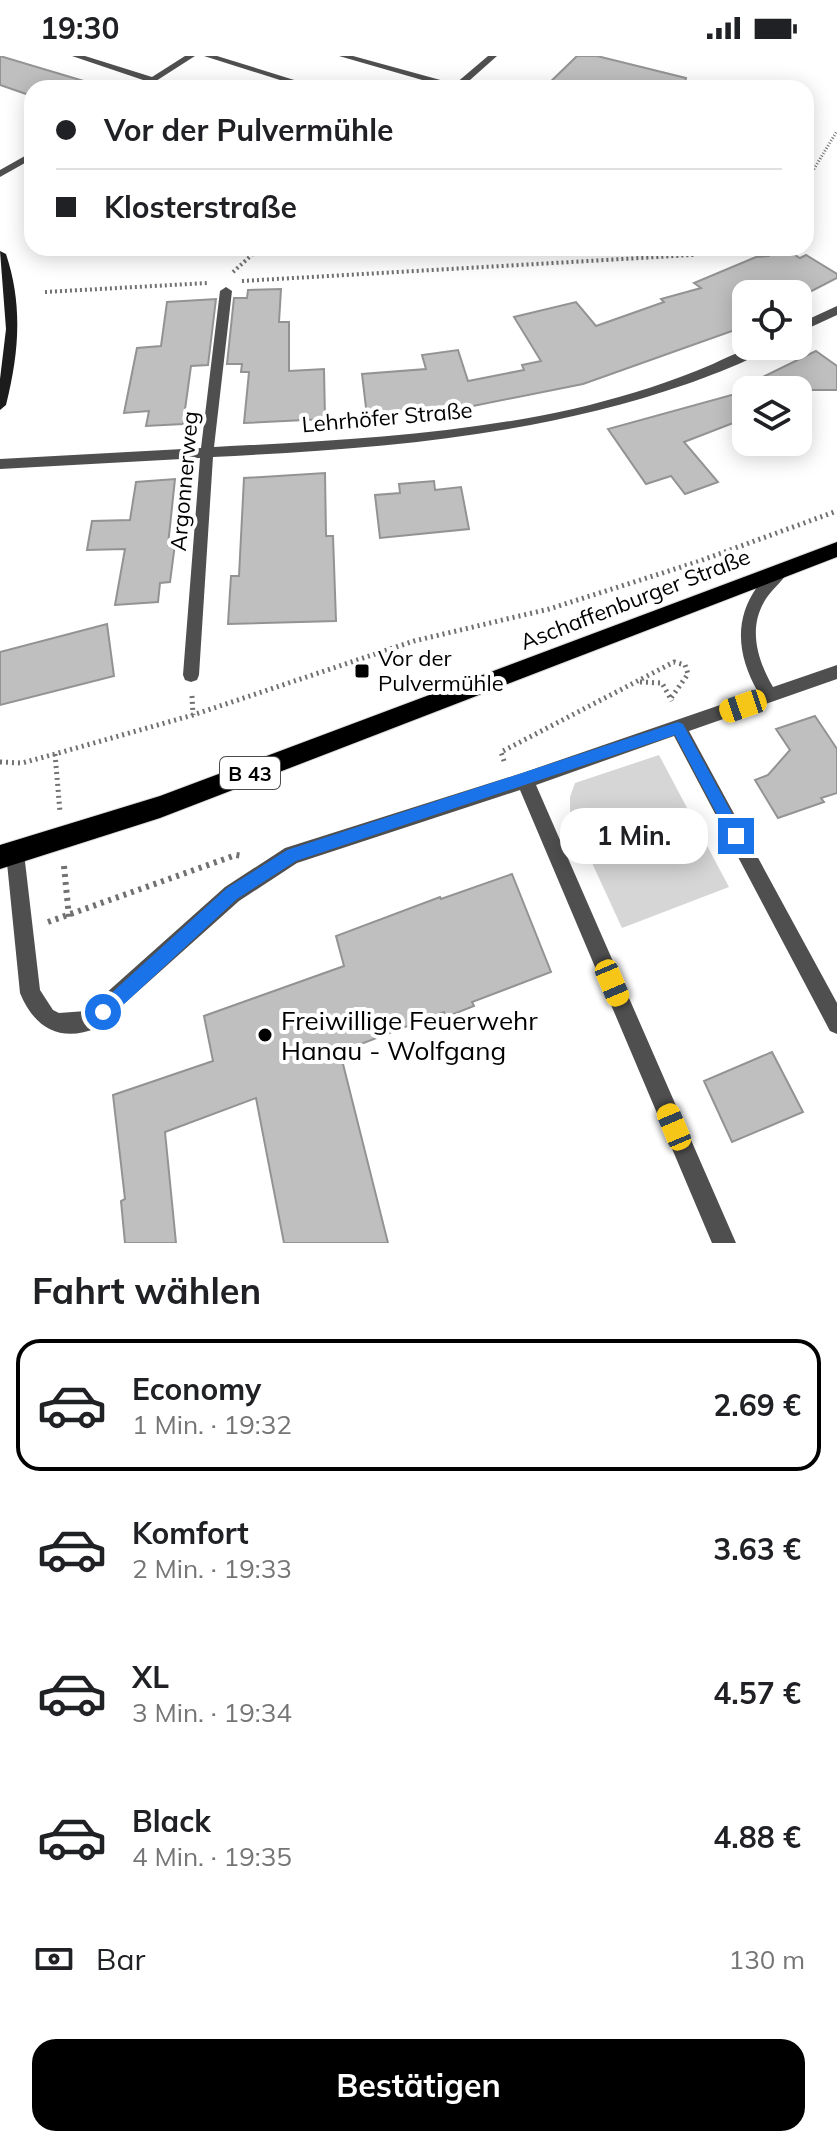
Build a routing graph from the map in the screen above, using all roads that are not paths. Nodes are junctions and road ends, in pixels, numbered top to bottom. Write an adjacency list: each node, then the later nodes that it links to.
1 (76, 56): 6 (street)
2 (191, 56): 6 (street)
3 (208, 56): 7 (street)
4 (343, 56): 8 (street)
5 (493, 56): 9 (street)
6 (153, 80)
7 (288, 80)
8 (428, 80)
9 (465, 80)
10 (24, 160): 11 (street)
11 (0, 174)
12 (0, 254): 17 (street)
13 (226, 286): 18 (street, Argonnerweg)
14 (837, 310): 15 (street)
15 (812, 322)
16 (732, 359): 18 (street, Lehrhöfer Straße)
17 (0, 405)
18 (207, 452): 19 (street, Lehrhöfer Straße); 23 (street, Argonnerweg)
19 (0, 464)
20 (837, 549): 21 (main road, Aschaffenburger Straße)
21 (780, 572): 24 (street); 27 (main road, Aschaffenburger Straße / B 43)
22 (837, 672): 24 (street)
23 (191, 675)
24 (770, 697): 25 (street)
25 (678, 728): 26 (street); 28 (street)
26 (525, 780): 27 (street); 29 (street)
27 (7, 855)
28 (837, 1024)
29 (724, 1243)

